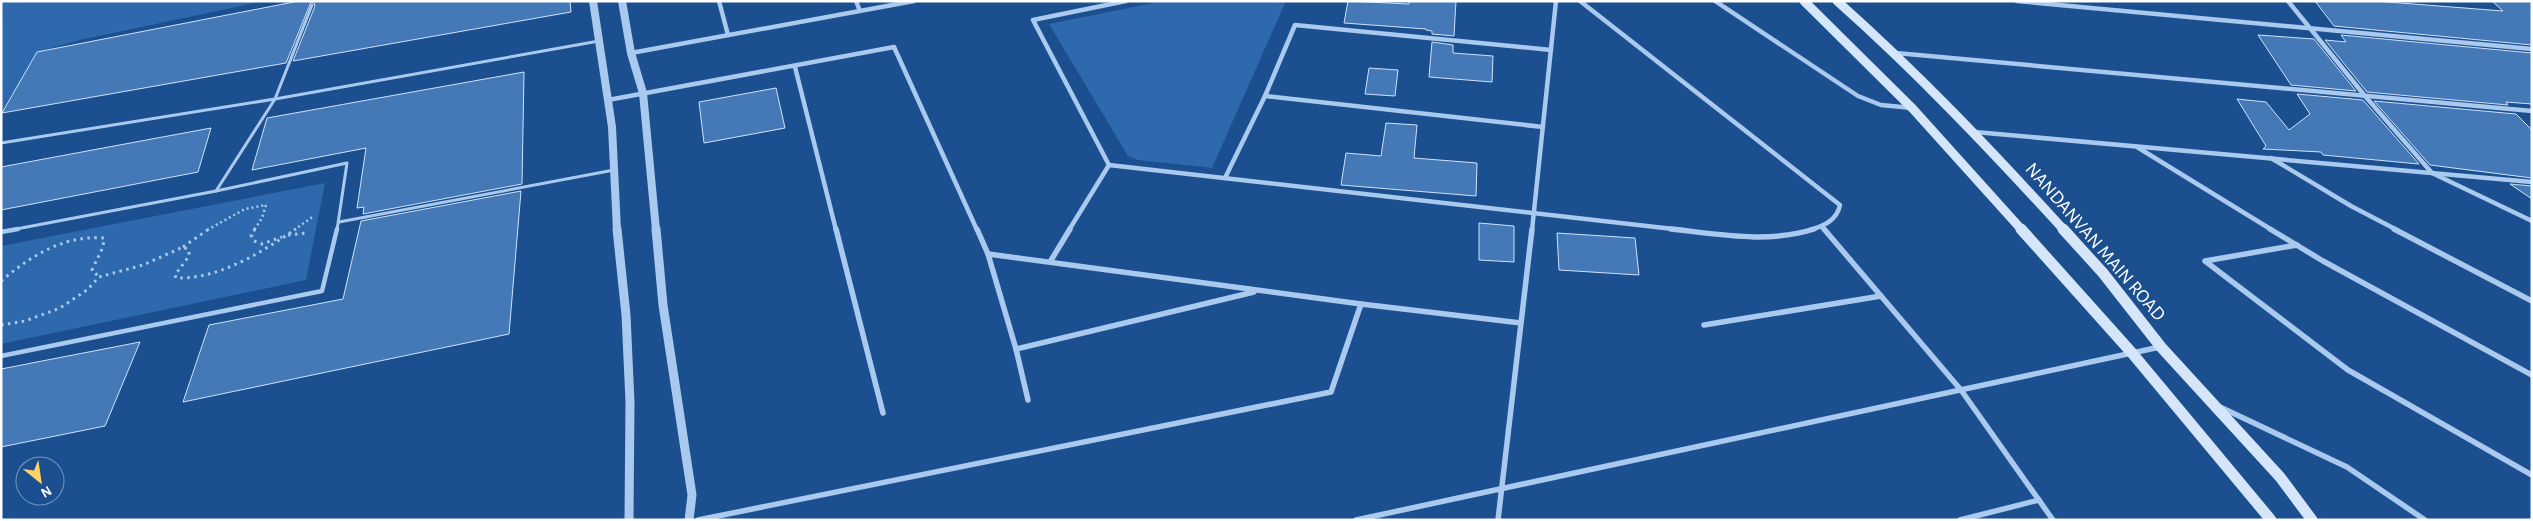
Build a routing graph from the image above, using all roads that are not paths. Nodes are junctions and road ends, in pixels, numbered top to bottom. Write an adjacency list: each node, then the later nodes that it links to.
1 (593, 1): 18 (street)
2 (622, 1): 22 (street)
3 (719, 1): 17 (street)
4 (856, 1): 15 (street)
5 (914, 1): 15 (street)
6 (1126, 1): 36 (street)
7 (1556, 1): 20 (street)
8 (1580, 1): 45 (street)
9 (1715, 1): 29 (street)
10 (1804, 1): 29 (main road)
11 (1837, 1): 21 (main road, NANDANVAN MAIN ROAD)
12 (2017, 1): 16 (street)
13 (2288, 1): 16 (street)
14 (312, 5): 27 (lane)
15 (860, 11): 17 (street)
16 (2312, 28): 19 (street); 26 (street)
17 (728, 35): 22 (street)
18 (598, 41): 27 (lane); 28 (street)
19 (2532, 48)
20 (1551, 50): 25 (street); 31 (street)
21 (1896, 53): 26 (street); 32 (main road, NANDANVAN MAIN ROAD)
22 (631, 54): 24 (street)
23 (794, 67): 24 (street); 48 (street); 64 (street)
24 (642, 93): 28 (street); 69 (street)
25 (1265, 96): 31 (street); 39 (street)
26 (2365, 96): 30 (street); 38 (street)
27 (275, 98): 33 (lane); 41 (lane)
28 (608, 100): 37 (street)
29 (1913, 108): 58 (main road)
30 (2532, 111)
31 (1543, 127): 42 (street)
32 (1975, 132): 34 (street); 56 (main road, NANDANVAN MAIN ROAD)
33 (1, 143)
34 (2135, 146): 35 (street); 47 (street)
35 (2270, 157): 38 (street); 52 (street)
36 (1109, 165): 39 (street); 49 (street)
37 (614, 170): 44 (lane); 68 (street)
38 (2432, 173): 40 (street); 43 (street)
39 (1225, 178): 42 (street)
40 (2532, 182)
41 (216, 191): 44 (lane); 46 (lane)
42 (1534, 213): 45 (street); 54 (street)
43 (2532, 221)
44 (339, 222): 59 (lane)
45 (1822, 226): 51 (street)
46 (1, 232)
47 (2297, 245): 60 (street); 65 (street)
48 (988, 254): 49 (street); 57 (street)
49 (1050, 262): 50 (street)
50 (1259, 291): 53 (street); 57 (street)
51 (1881, 296): 55 (street); 61 (street)
52 (2532, 301)
53 (1361, 304): 54 (street); 70 (street)
54 (1521, 323): 66 (street)
55 (1704, 325)
56 (2161, 347): 58 (street); 63 (main road, NANDANVAN MAIN ROAD)
57 (1016, 349): 62 (street)
58 (2132, 353): 61 (street); 75 (main road)
59 (1, 356)
60 (2532, 375)
61 (1961, 390): 66 (street); 67 (street)
62 (1028, 400)
63 (2213, 404): 76 (main road, NANDANVAN MAIN ROAD); 77 (street)
64 (883, 413)
65 (2532, 475)
66 (1502, 487): 71 (street); 72 (street)
67 (2039, 500): 73 (street); 74 (street)
68 (629, 520)
69 (689, 520)
70 (698, 520)
71 (1356, 520)
72 (1498, 520)
73 (1960, 520)
74 (2053, 520)
75 (2271, 520)
76 (2312, 520)
77 (2425, 520)

